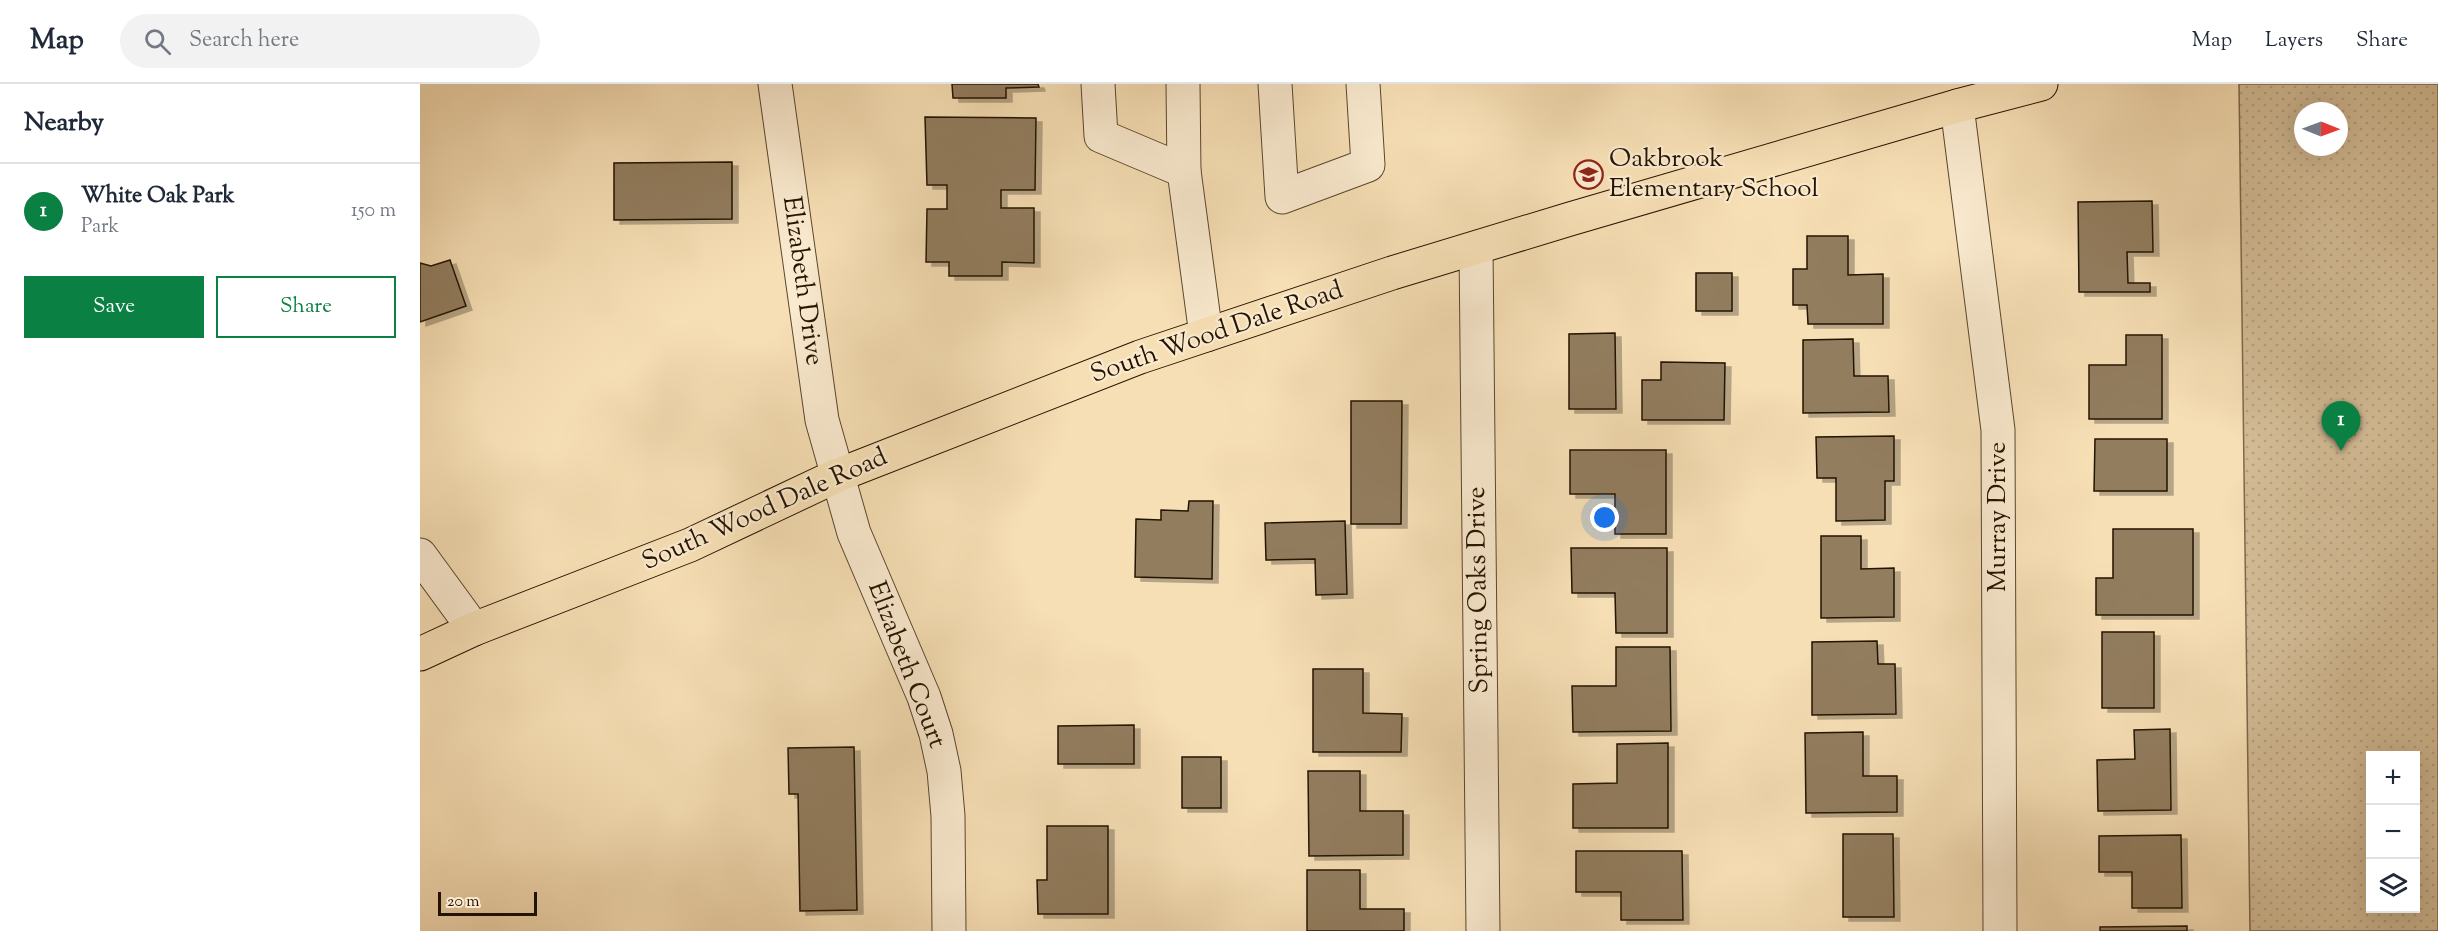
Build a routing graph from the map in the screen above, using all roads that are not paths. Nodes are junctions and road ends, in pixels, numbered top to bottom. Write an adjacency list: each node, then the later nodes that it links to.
1 (775, 84): 11 (street, Elizabeth Drive)
2 (1098, 84): 8 (street)
3 (1183, 84): 8 (street)
4 (1275, 84): 5 (street)
5 (1363, 84)
6 (2041, 84): 7 (main road, South Wood Dale Road)
7 (1957, 106): 9 (main road, South Wood Dale Road); 17 (street, Murray Drive)
8 (1184, 171): 10 (street)
9 (1476, 248): 10 (main road, South Wood Dale Road); 16 (street, Spring Oaks Drive)
10 (1206, 334): 11 (main road, South Wood Dale Road)
11 (836, 476): 13 (main road, South Wood Dale Road); 15 (street, Elizabeth Court)
12 (420, 555): 13 (street)
13 (474, 629): 14 (main road, South Wood Dale Road)
14 (420, 654)
15 (949, 931)
16 (1483, 931)
17 (2000, 931)

